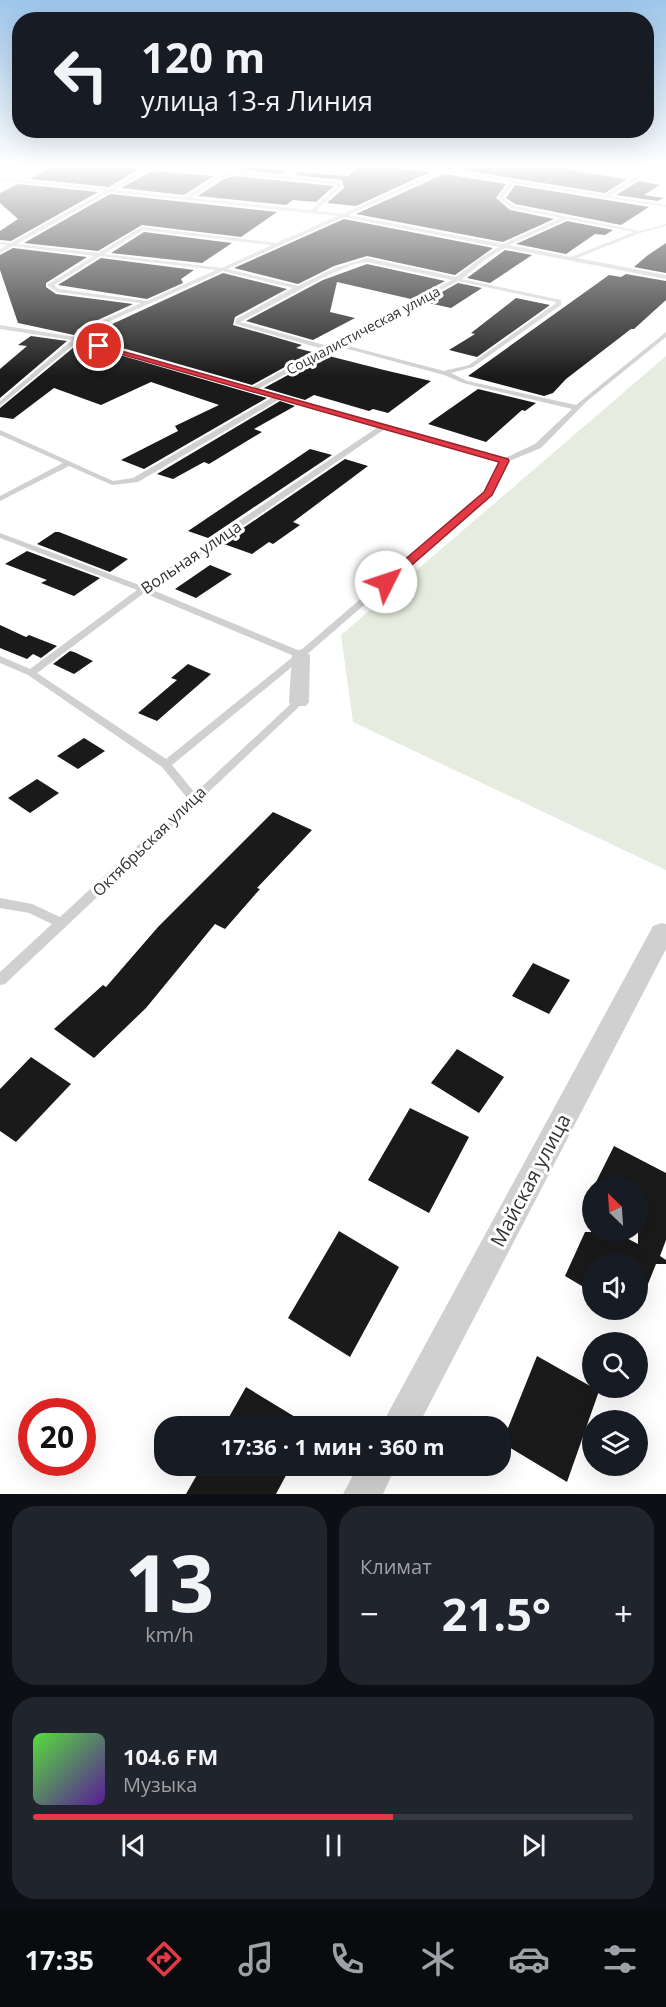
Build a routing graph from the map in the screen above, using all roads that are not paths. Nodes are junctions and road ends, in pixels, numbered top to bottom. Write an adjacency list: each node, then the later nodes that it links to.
1 (26, 237): 9 (lane)
2 (127, 237): 13 (lane)
3 (214, 237): 10 (lane)
4 (291, 237): 10 (lane)
5 (454, 237): 11 (lane)
6 (522, 237): 11 (lane, Социалистическая улица)
7 (628, 237): 14 (lane)
8 (0, 243): 9 (lane)
9 (12, 244): 12 (lane); 13 (lane)
10 (275, 244): 15 (lane)
11 (500, 246): 14 (lane); 17 (lane, Социалистическая улица)
12 (0, 251)
13 (99, 253): 15 (lane); 19 (lane)
14 (571, 259): 16 (lane)
15 (221, 270): 18 (lane); 19 (lane)
16 (666, 277)
17 (459, 278): 18 (lane); 23 (lane, Социалистическая улица); 25 (lane)
18 (301, 288): 24 (lane)
19 (147, 302): 22 (lane)
20 (0, 327): 22 (lane)
21 (666, 334): 29 (lane)
22 (77, 339): 26 (lane); 28 (lane)
23 (339, 345): 24 (lane, Социалистическая улица); 25 (lane)
24 (328, 348): 26 (lane, Социалистическая улица)
25 (444, 373): 29 (lane)
26 (253, 389): 27 (lane)
27 (280, 396): 30 (lane); 33 (lane, Социалистическая улица)
28 (0, 404)
29 (578, 408): 32 (lane)
30 (382, 427): 32 (lane); 36 (lane, Вольная улица)
31 (0, 432): 33 (lane, Социалистическая улица)
32 (504, 461): 37 (lane)
33 (69, 463): 34 (lane)
34 (0, 500)
35 (0, 535): 36 (lane)
36 (144, 589): 37 (lane); 39 (lane, Вольная улица)
37 (301, 655): 40 (street); 41 (lane)
38 (0, 659): 39 (lane)
39 (31, 673): 41 (lane)
40 (298, 702): 42 (lane, Октябрьская улица)
41 (166, 764): 42 (lane)
42 (193, 798): 44 (lane, Октябрьская улица)
43 (0, 903): 44 (lane)
44 (62, 924): 46 (lane, Октябрьская улица)
45 (662, 933): 47 (street, Майская улица)
46 (0, 980)
47 (404, 1416)
48 (372, 1476): 49 (street)
49 (362, 1494)

